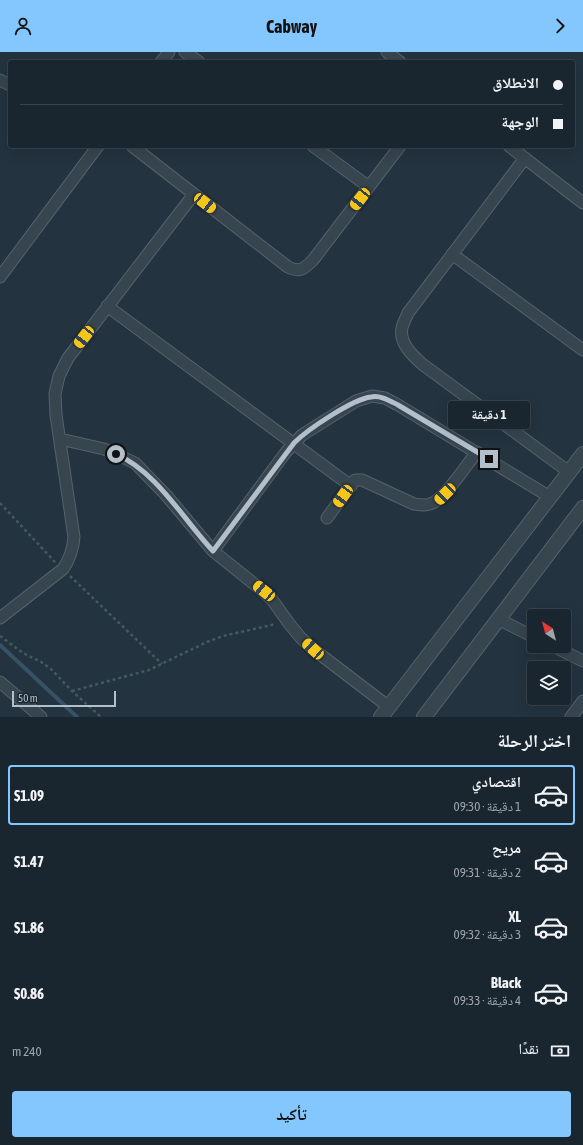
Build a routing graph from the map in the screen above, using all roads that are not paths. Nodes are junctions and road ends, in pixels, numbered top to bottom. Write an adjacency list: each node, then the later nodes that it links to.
1 (185, 52): 3 (street)
2 (387, 52): 4 (street)
3 (195, 60)
4 (397, 60)
5 (97, 148): 15 (street)
6 (135, 148): 12 (street)
7 (316, 148): 11 (street)
8 (398, 148): 11 (street)
9 (512, 148): 10 (street)
10 (525, 158): 13 (street); 14 (street)
11 (369, 187): 12 (street)
12 (194, 194): 16 (street)
13 (583, 203)
14 (452, 254): 17 (street); 22 (street)
15 (0, 277)
16 (108, 306): 18 (street); 19 (street)
17 (583, 350)
18 (60, 439): 27 (street); 28 (street)
19 (294, 443): 20 (street); 23 (street); 27 (street)
20 (477, 452): 23 (street); 24 (street)
21 (583, 454): 22 (street)
22 (569, 472): 24 (street)
23 (351, 486): 26 (street)
24 (550, 497): 35 (street)
25 (583, 508): 29 (street)
26 (327, 518)
27 (213, 551): 35 (street)
28 (0, 618)
29 (498, 619): 30 (street); 37 (street)
30 (527, 634)
31 (567, 653): 32 (street)
32 (583, 661)
33 (0, 682): 36 (street)
34 (583, 701): 38 (street)
35 (385, 712)
36 (41, 717)
37 (424, 717)
38 (571, 717)

